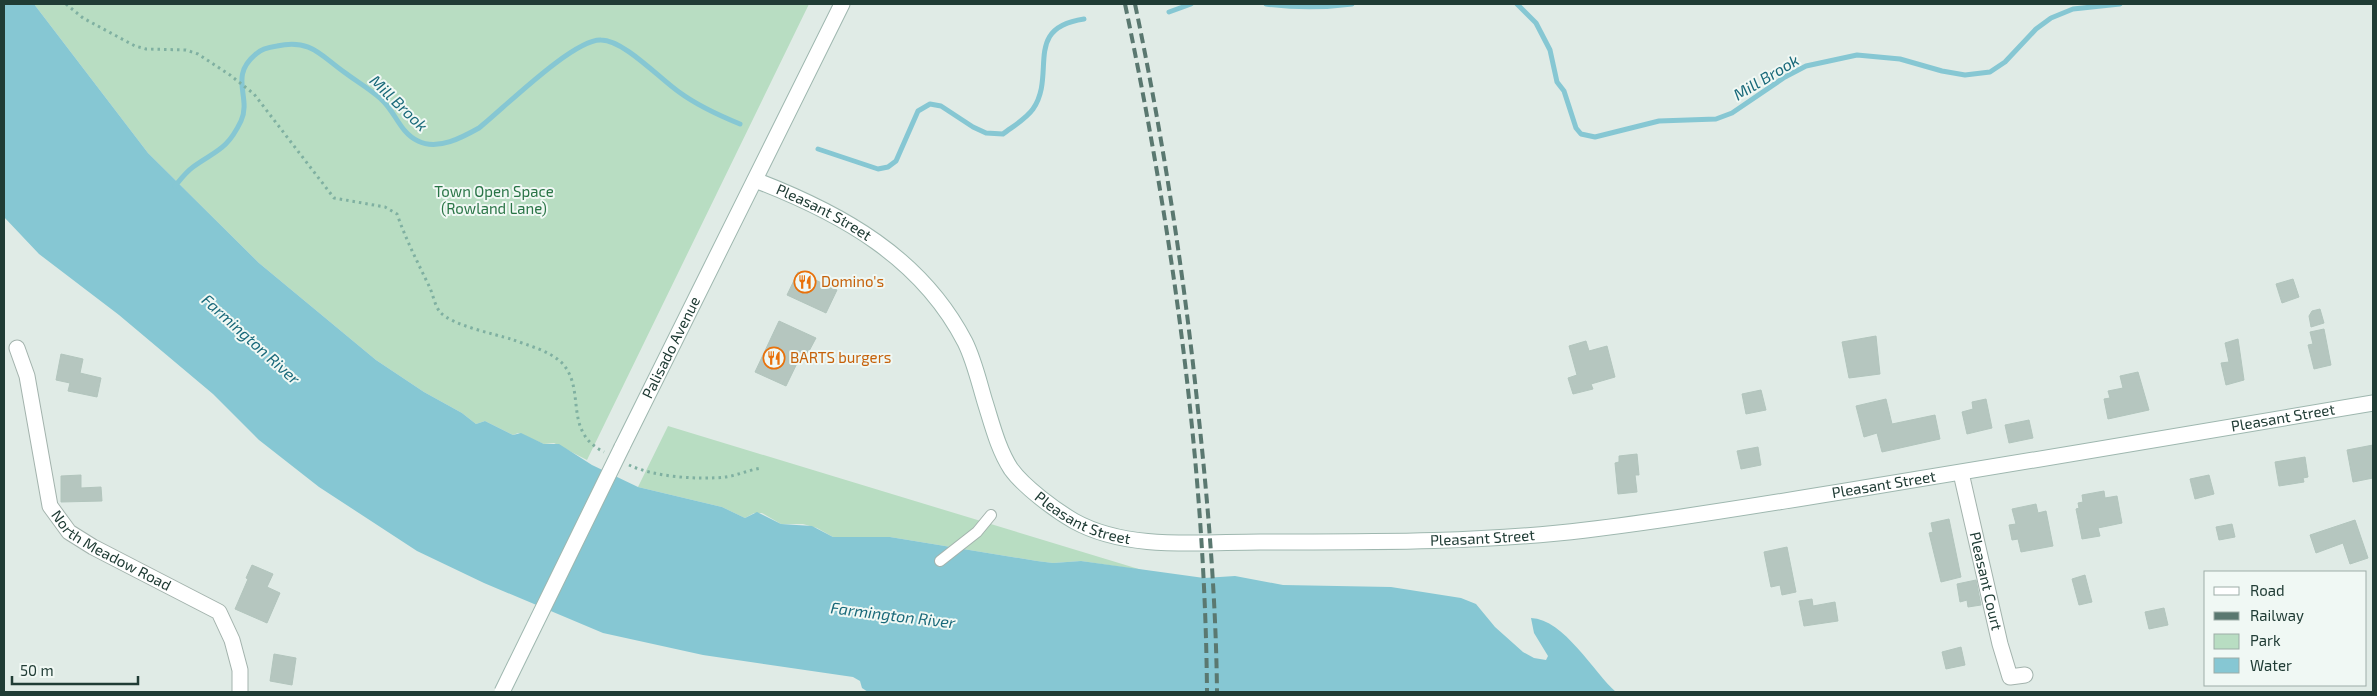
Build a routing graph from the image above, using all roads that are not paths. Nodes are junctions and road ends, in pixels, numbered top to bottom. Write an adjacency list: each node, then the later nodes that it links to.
1 (842, 4): 2 (street, Palisado Avenue)
2 (755, 180): 5 (street, Pleasant Street); 10 (street, Palisado Avenue, bridge)
3 (17, 348): 9 (street, North Meadow Road)
4 (2373, 403): 5 (street, Pleasant Street)
5 (1961, 473): 8 (street, Pleasant Court)
6 (990, 515): 7 (lane)
7 (940, 561)
8 (2024, 675)
9 (240, 692)
10 (502, 692)

